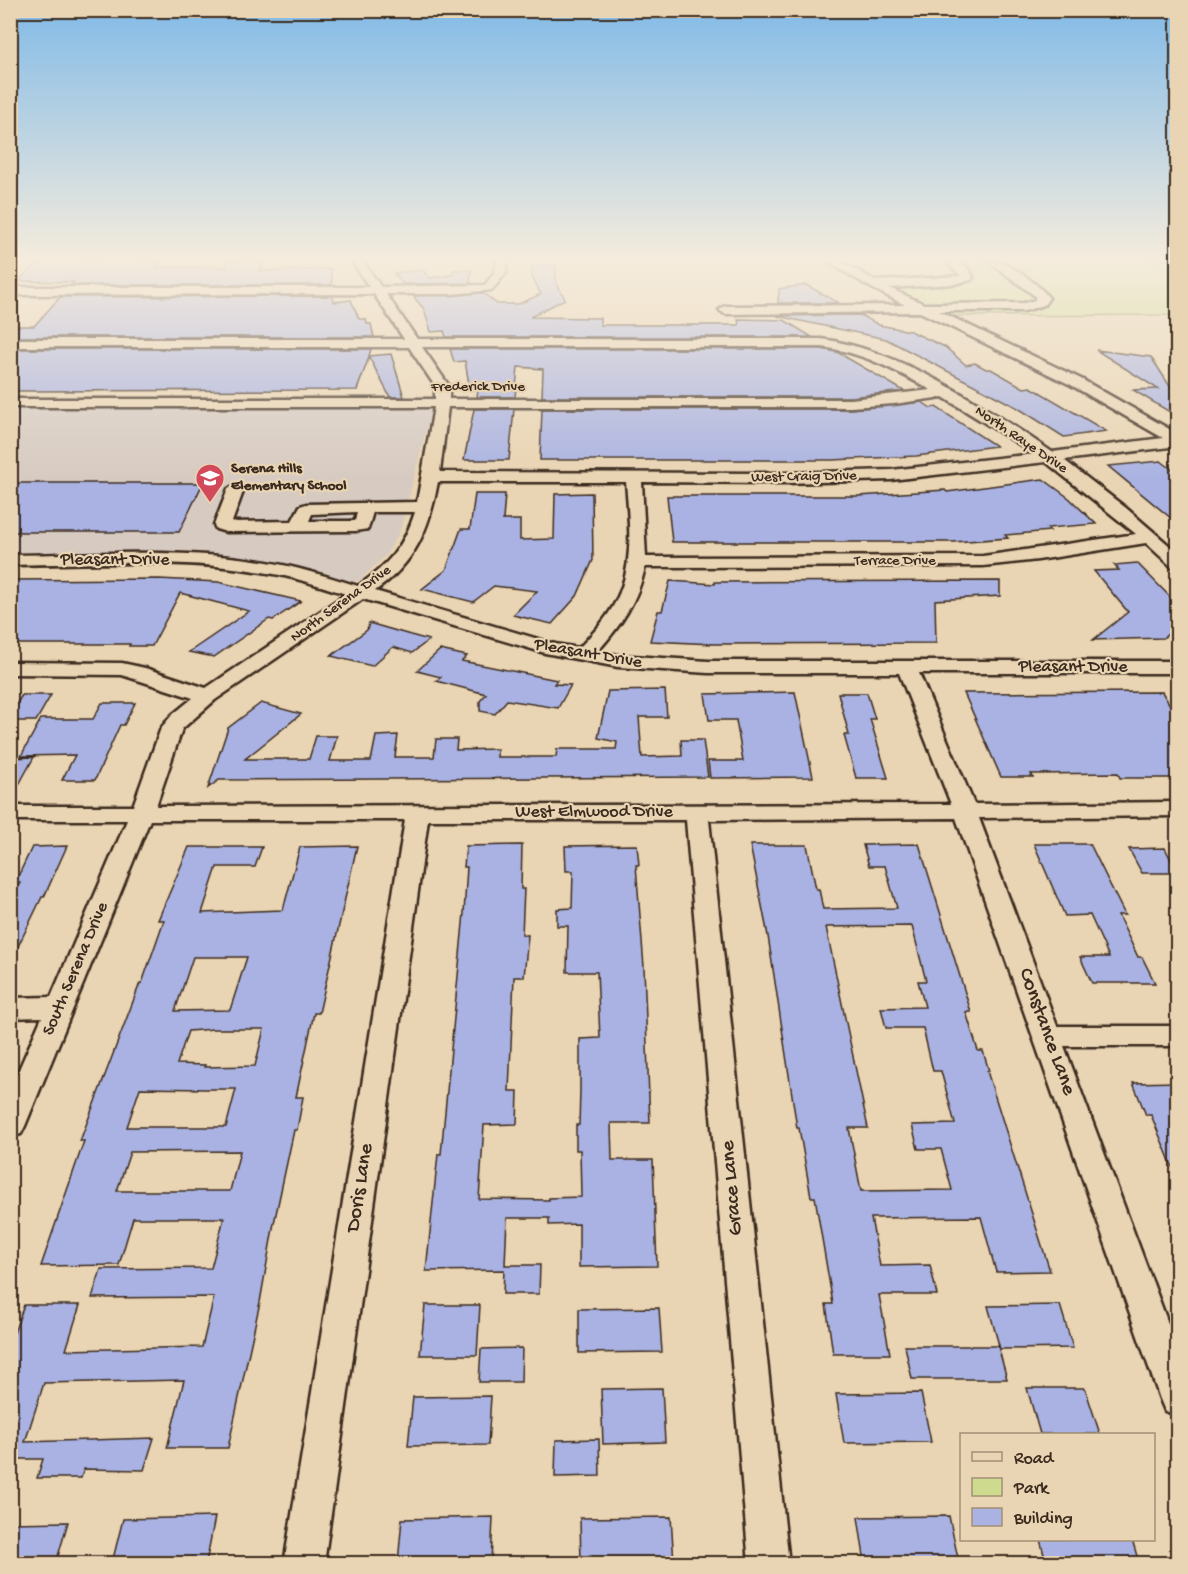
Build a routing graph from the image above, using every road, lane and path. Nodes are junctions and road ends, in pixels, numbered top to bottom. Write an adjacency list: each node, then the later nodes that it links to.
1 (407, 333): 4 (street, North Serena Drive)
2 (974, 333): 8 (street)
3 (10, 343): 4 (street, North Raye Drive)
4 (414, 343): 5 (street, North Raye Drive); 7 (street, North Serena Drive)
5 (946, 392): 7 (street, Frederick Drive); 9 (street, North Raye Drive)
6 (10, 403): 7 (street, Frederick Drive)
7 (443, 403): 10 (street, North Serena Drive)
8 (1178, 441): 9 (street, West Craig Drive)
9 (1051, 458): 11 (street, West Craig Drive); 14 (street, North Raye Drive)
10 (429, 477): 11 (street, West Craig Drive); 13 (street, North Serena Drive)
11 (633, 477): 16 (street)
12 (236, 489): 13 (street)
13 (423, 507): 18 (street, North Serena Drive)
14 (1150, 537): 16 (street, Terrace Drive); 17 (street, North Raye Drive)
15 (10, 560): 18 (street, Pleasant Drive)
16 (639, 562): 19 (street)
17 (1178, 563)
18 (361, 593): 19 (street, Pleasant Drive); 23 (street, North Serena Drive)
19 (583, 656): 22 (street, Pleasant Drive)
20 (1178, 667): 22 (street, Pleasant Drive)
21 (10, 668): 23 (street)
22 (907, 668): 25 (street, Constance Lane)
23 (208, 696): 28 (street, North Serena Drive)
24 (1178, 809): 25 (street, West Elmwood Drive)
25 (965, 810): 29 (street, West Elmwood Drive); 32 (street, Constance Lane)
26 (418, 812): 28 (street, West Elmwood Drive); 29 (street, West Elmwood Drive); 36 (street, Doris Lane)
27 (10, 813): 28 (street, West Elmwood Drive)
28 (142, 813): 30 (street, South Serena Drive)
29 (697, 813): 37 (street, Grace Lane)
30 (60, 1007): 31 (street); 34 (street, South Serena Drive)
31 (10, 1008)
32 (1048, 1036): 33 (street); 35 (street, Constance Lane)
33 (1178, 1036)
34 (10, 1126)
35 (1178, 1399)
36 (304, 1563)
37 (769, 1563)

